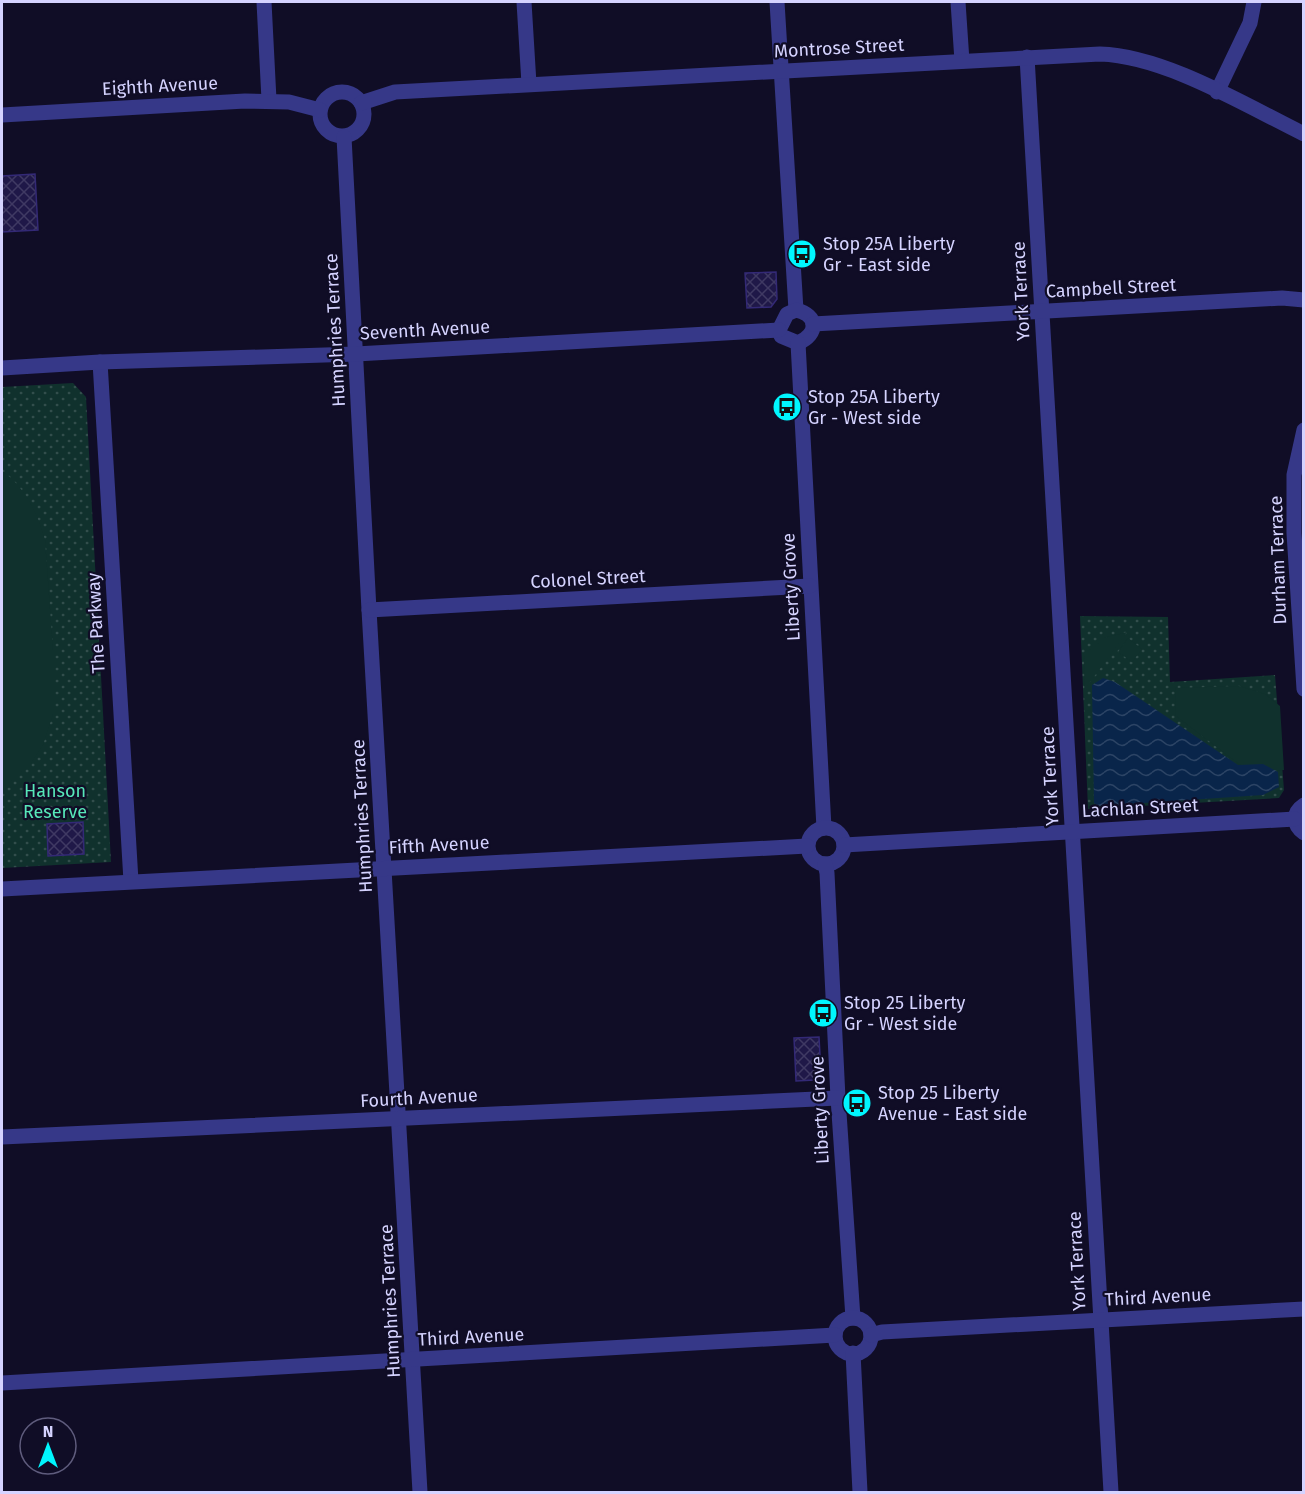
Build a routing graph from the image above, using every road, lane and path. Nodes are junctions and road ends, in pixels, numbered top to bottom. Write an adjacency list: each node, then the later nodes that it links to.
1 (264, 2): 11 (street)
2 (524, 2): 9 (street)
3 (777, 2): 8 (street)
4 (958, 2): 7 (street)
5 (1254, 2): 10 (street)
6 (1027, 57): 7 (street, Montrose Street); 10 (street, Montrose Street); 19 (street, York Terrace)
7 (962, 61): 8 (street, Montrose Street)
8 (781, 71): 9 (street, Montrose Street); 18 (street)
9 (529, 84): 12 (street, Montrose Street)
10 (1217, 92): 15 (street, Montrose Street)
11 (269, 100): 13 (street, Eighth Avenue); 14 (street, Eighth Avenue)
12 (362, 103): 13 (street); 16 (street)
13 (320, 110): 16 (street)
14 (2, 115)
15 (1304, 134)
16 (344, 136): 23 (street, Humphries Terrace)
17 (1304, 300): 19 (street, Campbell Street)
18 (795, 310): 20 (street); 21 (street)
19 (1042, 311): 20 (street, Campbell Street); 34 (street, York Terrace)
20 (813, 324): 22 (street)
21 (779, 330): 22 (street); 23 (street, Seventh Avenue)
22 (798, 343): 27 (street, Liberty Grove)
23 (356, 354): 24 (street, Seventh Avenue); 29 (street, Humphries Terrace)
24 (100, 362): 25 (street, Seventh Avenue); 40 (street, The Parkway)
25 (2, 368)
26 (1304, 430): 28 (street, Durham Terrace)
27 (810, 586): 29 (street, Colonel Street); 33 (street, Liberty Grove)
28 (1301, 608): 30 (street, Durham Terrace)
29 (369, 610): 39 (street, Humphries Terrace)
30 (1304, 689)
31 (1304, 805): 32 (street)
32 (1295, 819): 34 (street, Lachlan Street); 35 (street)
33 (824, 828): 36 (street); 37 (street)
34 (1073, 831): 36 (street, Lachlan Street); 47 (street, York Terrace)
35 (1304, 833)
36 (844, 845): 38 (street)
37 (807, 846): 38 (street); 39 (street, Fifth Avenue)
38 (825, 864): 42 (street, Liberty Grove)
39 (384, 867): 40 (street, Fifth Avenue); 43 (street, Humphries Terrace)
40 (131, 881): 41 (street, Fifth Avenue)
41 (2, 889)
42 (838, 1098): 43 (street, Fourth Avenue); 46 (street, Liberty Grove)
43 (399, 1118): 44 (street, Fourth Avenue); 51 (street, Humphries Terrace)
44 (2, 1137)
45 (1304, 1309): 47 (street, Third Avenue)
46 (853, 1317): 48 (street); 49 (street)
47 (1100, 1320): 49 (street, Third Avenue); 55 (street, York Terrace)
48 (835, 1335): 50 (street); 51 (street, Third Avenue)
49 (871, 1335): 50 (street)
50 (853, 1353): 54 (street)
51 (412, 1359): 52 (street, Third Avenue); 53 (street, Humphries Terrace)
52 (2, 1383)
53 (420, 1492)
54 (860, 1492)
55 (1111, 1492)

